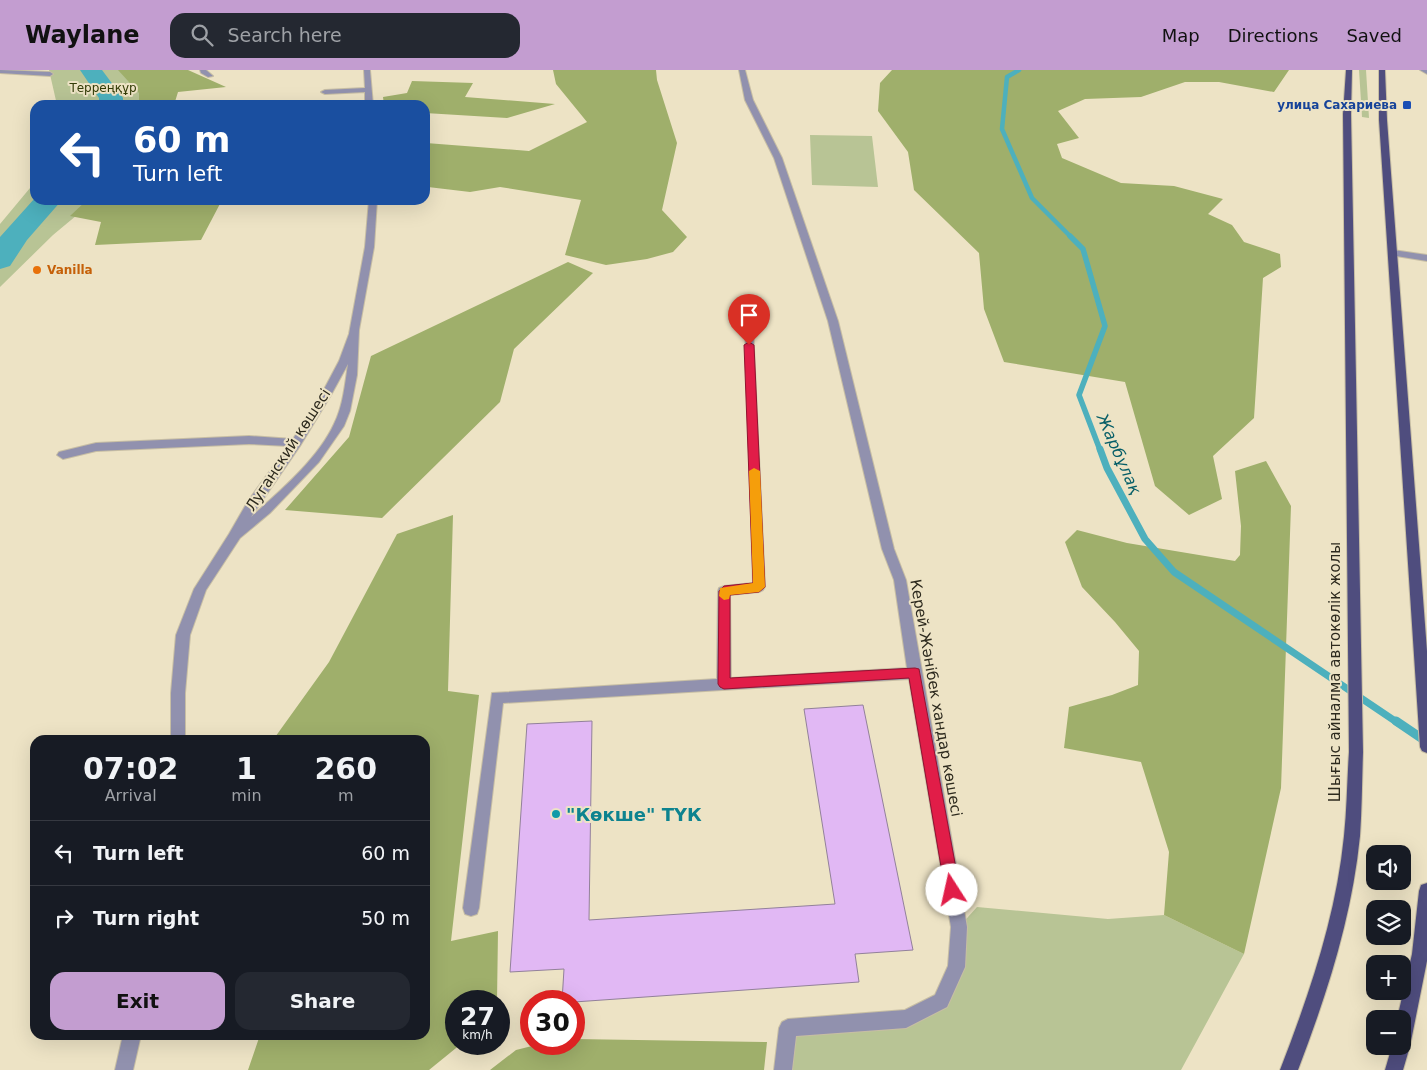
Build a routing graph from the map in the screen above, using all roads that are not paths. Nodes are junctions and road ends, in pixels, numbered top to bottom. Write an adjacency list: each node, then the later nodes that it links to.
1 (203, 70): 10 (street)
2 (367, 70): 11 (street)
3 (742, 70): 22 (street, Керей-Жәнібек хандар көшесі)
4 (1349, 70): 33 (main road, Шығыс айналма автокөлік жолы)
5 (1382, 70): 15 (main road)
6 (1423, 70): 8 (street)
7 (0, 72): 9 (street)
8 (1427, 72)
9 (50, 74)
10 (210, 76)
11 (368, 90): 12 (street); 13 (street)
12 (324, 92)
13 (369, 100)
14 (373, 205): 18 (street, Луганский көшесі)
15 (1393, 253): 16 (street); 25 (main road)
16 (1427, 258)
17 (748, 326): 23 (street)
18 (353, 335): 19 (street, Луганский көшесі); 21 (street, Луганский көшесі)
19 (296, 443): 20 (street); 21 (street, Луганский көшесі)
20 (63, 456)
21 (234, 537): 24 (street, Луганский көшесі)
22 (915, 673): 23 (street); 32 (street, Керей-Жәнібек хандар көшесі)
23 (724, 684): 27 (street)
24 (178, 735)
25 (1427, 747)
26 (1427, 890): 28 (main road)
27 (471, 908)
28 (1408, 1010)
29 (131, 1040): 31 (street)
30 (1398, 1055): 34 (main road)
31 (124, 1070)
32 (783, 1070)
33 (1289, 1070)
34 (1394, 1070)

